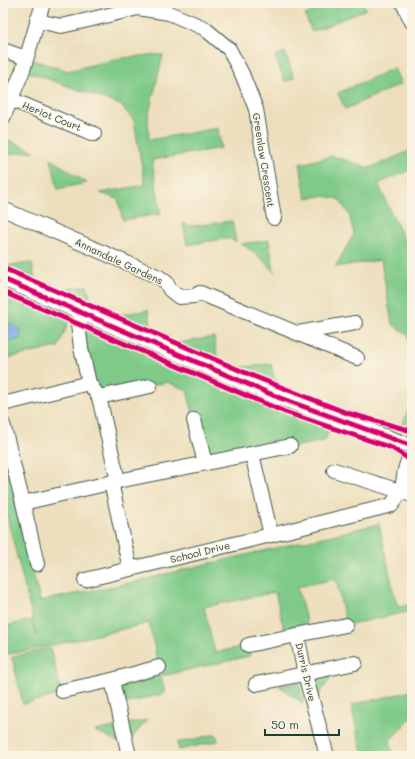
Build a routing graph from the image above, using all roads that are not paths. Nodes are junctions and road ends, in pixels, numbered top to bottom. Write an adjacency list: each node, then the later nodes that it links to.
1 (43, 3): 3 (street)
2 (403, 3): 4 (street)
3 (37, 20): 6 (street); 11 (street, Greenlaw Crescent)
4 (412, 22)
5 (3, 50): 6 (street)
6 (26, 58): 7 (street)
7 (10, 99): 8 (street); 9 (street, Heriot Court)
8 (3, 118)
9 (94, 134)
10 (3, 209): 15 (street, Annandale Gardens)
11 (274, 218)
12 (3, 279): 13 (street)
13 (84, 314): 17 (street); 24 (street)
14 (355, 323): 15 (street)
15 (297, 334): 16 (street, Annandale Gardens)
16 (357, 358)
17 (89, 383): 19 (street); 20 (street)
18 (150, 386): 19 (street)
19 (99, 397): 29 (street)
20 (3, 404)
21 (194, 420): 27 (street)
22 (3, 424): 31 (street)
23 (290, 446): 25 (street)
24 (412, 446)
25 (252, 454): 27 (street); 32 (street)
26 (412, 456): 30 (street, School Drive)
27 (205, 463): 29 (street)
28 (334, 470): 30 (street)
29 (114, 482): 31 (street); 34 (street)
30 (406, 493): 32 (street, School Drive)
31 (22, 503): 33 (street)
32 (271, 534): 34 (street, School Drive)
33 (37, 564)
34 (130, 569): 35 (street, School Drive)
35 (85, 580)
36 (346, 625): 37 (street)
37 (297, 635): 38 (street); 41 (street, Durris Drive)
38 (248, 646)
39 (355, 663): 41 (street)
40 (159, 667): 42 (street)
41 (305, 674): 43 (street); 46 (street, Durris Drive)
42 (112, 680): 44 (street); 45 (street)
43 (256, 684)
44 (62, 691)
45 (129, 756)
46 (327, 756)

